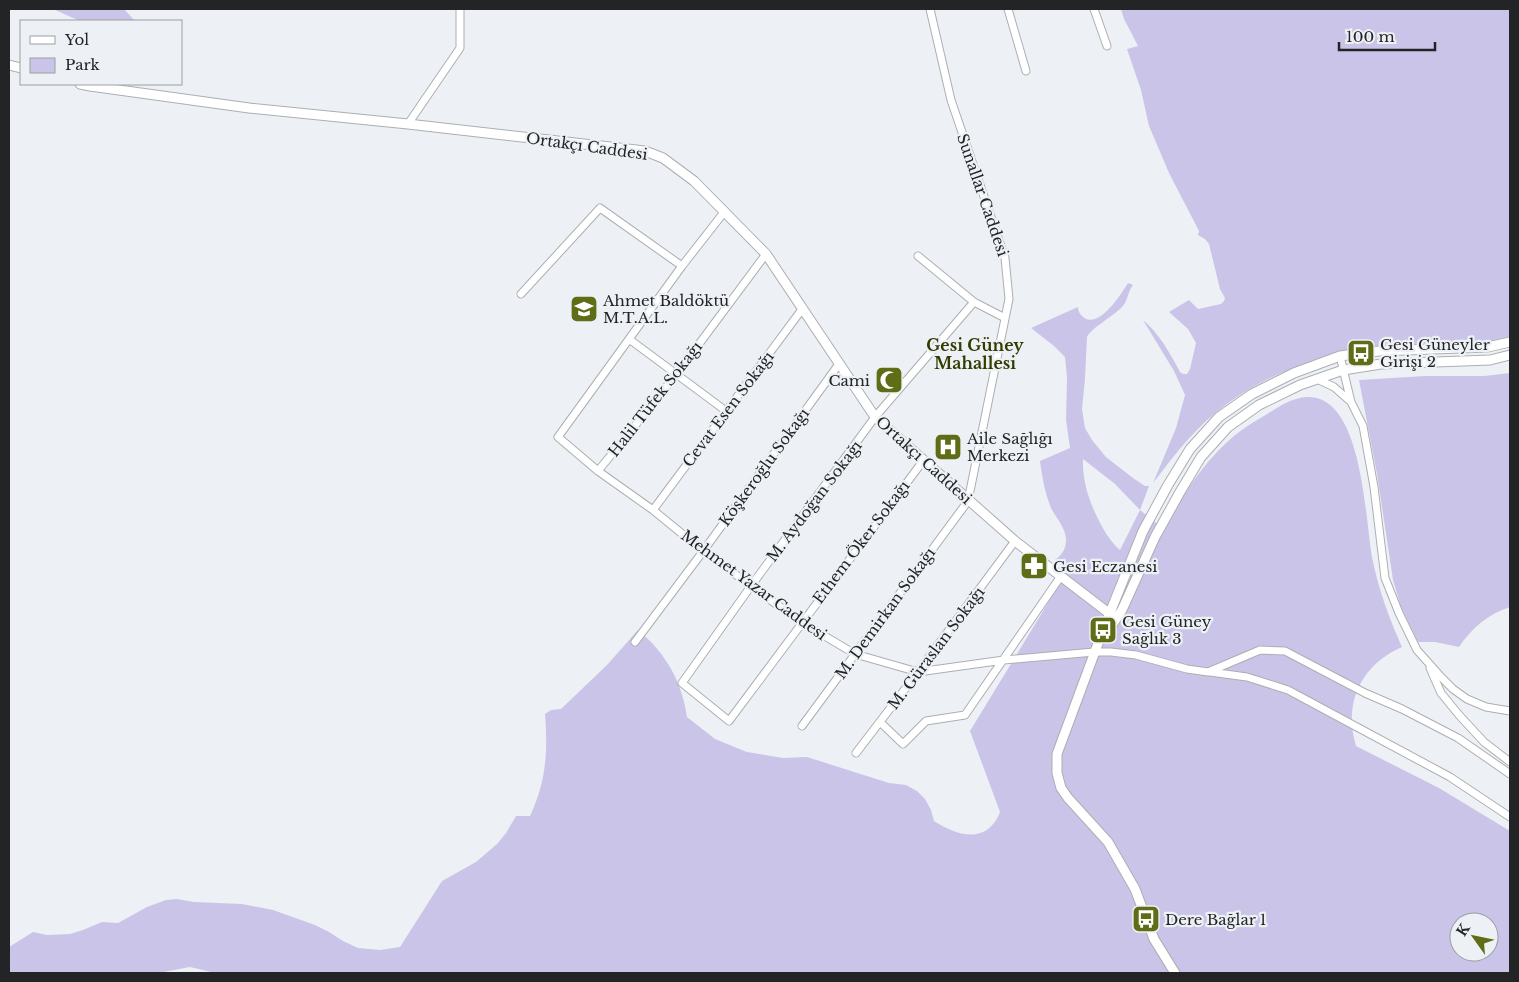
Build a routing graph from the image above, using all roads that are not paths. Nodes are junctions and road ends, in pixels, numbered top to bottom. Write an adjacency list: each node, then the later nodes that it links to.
1 (460, 9): 8 (street)
2 (930, 9): 16 (street, Sunallar Caddesi)
3 (1008, 9): 6 (street)
4 (1094, 9): 5 (street)
5 (1107, 46)
6 (1026, 71)
7 (85, 85): 8 (street, Ortakçı Caddesi)
8 (408, 124): 9 (street, Ortakçı Caddesi)
9 (725, 211): 10 (street, Ortakçı Caddesi); 12 (street)
10 (766, 254): 15 (street, Ortakçı Caddesi); 23 (street, Halil Tüfek Sokağı)
11 (918, 256): 14 (street)
12 (682, 266): 13 (street); 17 (street)
13 (520, 294)
14 (974, 302): 16 (street); 27 (street, M. Aydoğan Sokağı)
15 (803, 308): 21 (street, Ortakçı Caddesi); 26 (street, Cevat Esen Sokağı)
16 (1005, 318): 30 (street, Sunallar Caddesi)
17 (629, 339): 23 (street); 29 (street, Mehmet Yazar Caddesi)
18 (1510, 342): 19 (street)
19 (1340, 356): 22 (street); 36 (street)
20 (1510, 356): 22 (street)
21 (839, 364): 27 (street, Ortakçı Caddesi); 33 (street, Köşkeroğlu Sokağı)
22 (1343, 370): 24 (street); 25 (street)
23 (676, 375): 26 (street); 29 (street, Halil Tüfek Sokağı)
24 (1317, 379): 25 (street); 39 (street)
25 (1351, 402): 42 (street)
26 (726, 412): 31 (street, Cevat Esen Sokağı)
27 (876, 417): 28 (street, Ortakçı Caddesi); 35 (street, M. Aydoğan Sokağı)
28 (923, 461): 30 (street, Ortakçı Caddesi); 37 (street, Ethem Öker Sokağı)
29 (598, 471): 31 (street, Mehmet Yazar Caddesi)
30 (968, 501): 32 (street, Ortakçı Caddesi); 40 (street, M. Demirkan Sokağı)
31 (653, 510): 33 (street, Mehmet Yazar Caddesi)
32 (1014, 542): 34 (street, Ortakçı Caddesi); 43 (street, M. Güraslan Sokağı)
33 (704, 550): 35 (street, Mehmet Yazar Caddesi); 38 (street, Köşkeroğlu Sokağı)
34 (1061, 576): 36 (street, Ortakçı Caddesi); 41 (street)
35 (751, 586): 37 (street, Mehmet Yazar Caddesi); 46 (street, M. Aydoğan Sokağı)
36 (1110, 614): 39 (street)
37 (801, 622): 40 (street, Mehmet Yazar Caddesi); 46 (street, Ethem Öker Sokağı)
38 (635, 642)
39 (1094, 652): 41 (street, Mehmet Yazar Caddesi); 44 (street, Mehmet Yazar Caddesi); 53 (street)
40 (855, 654): 43 (street, Mehmet Yazar Caddesi); 48 (street, M. Demirkan Sokağı)
41 (1004, 660): 43 (street, Mehmet Yazar Caddesi); 47 (street)
42 (1427, 660): 45 (street); 50 (street)
43 (918, 672): 47 (street, M. Güraslan Sokağı)
44 (1208, 672): 51 (street); 52 (street, Mehmet Yazar Caddesi)
45 (1510, 711)
46 (729, 721)
47 (880, 722): 49 (street, M. Güraslan Sokağı)
48 (802, 726)
49 (856, 753)
50 (1510, 762)
51 (1510, 774)
52 (1510, 817)
53 (1175, 973)

